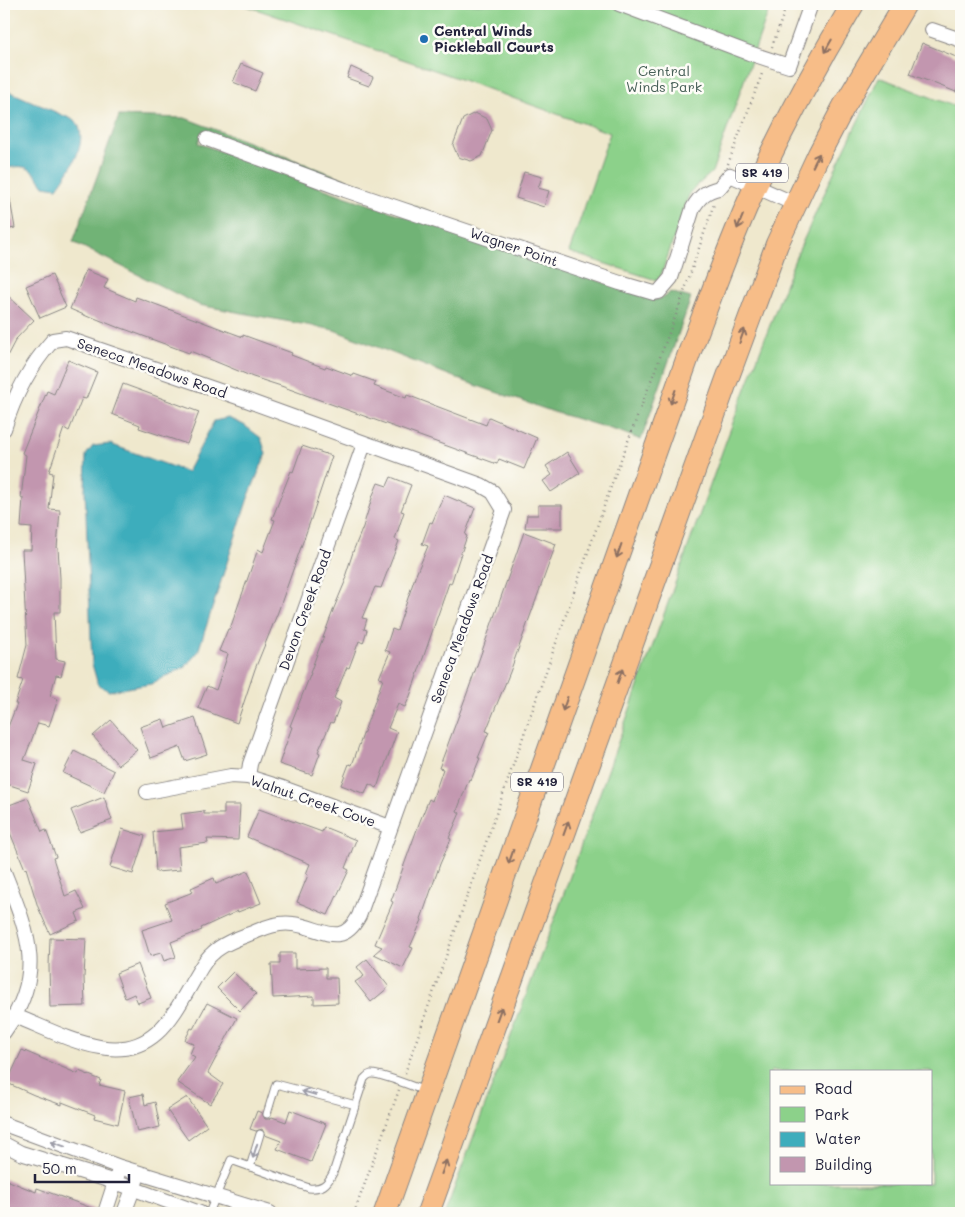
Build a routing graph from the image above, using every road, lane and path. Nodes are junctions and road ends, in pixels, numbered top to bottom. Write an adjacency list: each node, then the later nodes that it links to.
1 (619, 4): 3 (street)
2 (787, 4): 8 (path)
3 (811, 4)
4 (853, 4): 11 (main road, SR 419, one-way to 11)
5 (905, 4): 13 (main road, SR 419, one-way to 5)
6 (932, 30): 7 (street)
7 (961, 40)
8 (769, 53)
9 (764, 66): 12 (path)
10 (207, 139): 12 (street, Wagner Point)
11 (755, 186): 12 (street, Wagner Point); 13 (street); 24 (main road, SR 419, one-way to 24)
12 (719, 188): 22 (path)
13 (795, 204): 43 (main road, SR 419, one-way to 13)
14 (4, 429): 15 (street, Seneca Meadows Road)
15 (364, 444): 16 (street, Devon Creek Road); 18 (street, Seneca Meadows Road)
16 (248, 778): 17 (street, Walnut Creek Cove); 18 (street, Walnut Creek Cove)
17 (147, 792)
18 (390, 827): 20 (street, Seneca Meadows Road)
19 (4, 872): 20 (street)
20 (15, 1016): 21 (street)
21 (4, 1032)
22 (406, 1071)
23 (400, 1090): 41 (path)
24 (428, 1092): 25 (lane); 42 (main road, SR 419)
25 (356, 1105): 26 (lane, one-way to 26); 31 (lane)
26 (267, 1114)
27 (4, 1124): 30 (street, one-way to 27)
28 (260, 1134): 31 (lane, one-way to 31)
29 (4, 1144): 33 (street)
30 (120, 1167): 32 (street); 33 (street)
31 (250, 1167): 35 (lane)
32 (139, 1173): 34 (street); 35 (street)
33 (115, 1182): 34 (street); 36 (street)
34 (133, 1188): 37 (street); 38 (street)
35 (214, 1196): 39 (lane); 40 (street)
36 (105, 1213)
37 (124, 1213)
38 (200, 1213)
39 (209, 1213)
40 (270, 1213)
41 (354, 1213)
42 (385, 1213)
43 (428, 1213)

